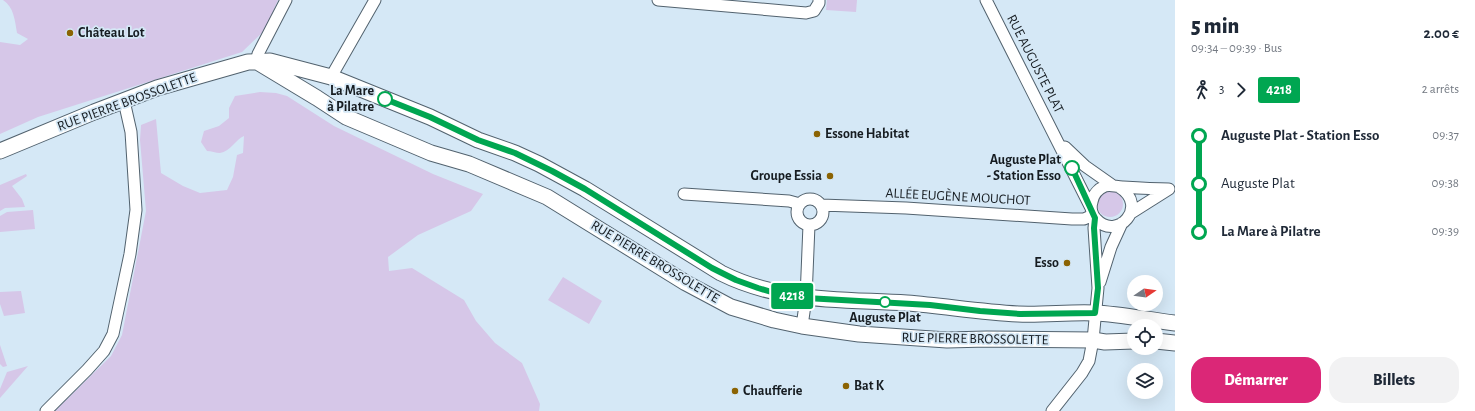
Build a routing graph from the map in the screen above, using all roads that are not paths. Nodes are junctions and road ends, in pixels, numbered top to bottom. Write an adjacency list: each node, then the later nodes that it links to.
1 (286, 0): 6 (street)
2 (375, 0): 7 (street)
3 (658, 0): 4 (street)
4 (819, 0)
5 (986, 0): 9 (street, RUE AUGUSTE PLAT)
6 (256, 62): 7 (main road, RUE PIERRE BROSSOLETTE); 8 (main road, RUE PIERRE BROSSOLETTE); 24 (main road, RUE PIERRE BROSSOLETTE)
7 (331, 77): 21 (main road, RUE PIERRE BROSSOLETTE)
8 (124, 100): 10 (main road, RUE PIERRE BROSSOLETTE); 29 (street)
9 (1058, 141): 11 (street, RUE AUGUSTE PLAT); 17 (street, RUE AUGUSTE PLAT)
10 (0, 151)
11 (1116, 186): 12 (street); 16 (street); 17 (street)
12 (1172, 188): 16 (street)
13 (684, 194): 14 (street, ALLÉE EUGÈNE MOUCHOT)
14 (800, 204): 15 (street, ALLÉE EUGÈNE MOUCHOT); 19 (street)
15 (821, 205): 17 (street, ALLÉE EUGÈNE MOUCHOT); 19 (street)
16 (1131, 213): 18 (street)
17 (1093, 214): 18 (street); 20 (street)
18 (1122, 223): 20 (street)
19 (809, 225): 21 (street)
20 (1098, 288): 22 (street)
21 (806, 298): 22 (main road, RUE PIERRE BROSSOLETTE); 24 (street)
22 (1095, 313): 23 (main road, RUE PIERRE BROSSOLETTE); 25 (street)
23 (1175, 323)
24 (802, 326): 25 (main road, RUE PIERRE BROSSOLETTE)
25 (1093, 340): 26 (main road, RUE PIERRE BROSSOLETTE); 30 (street)
26 (1127, 341)
27 (1163, 342): 28 (main road)
28 (1175, 343)
29 (46, 411)
30 (1052, 411)

